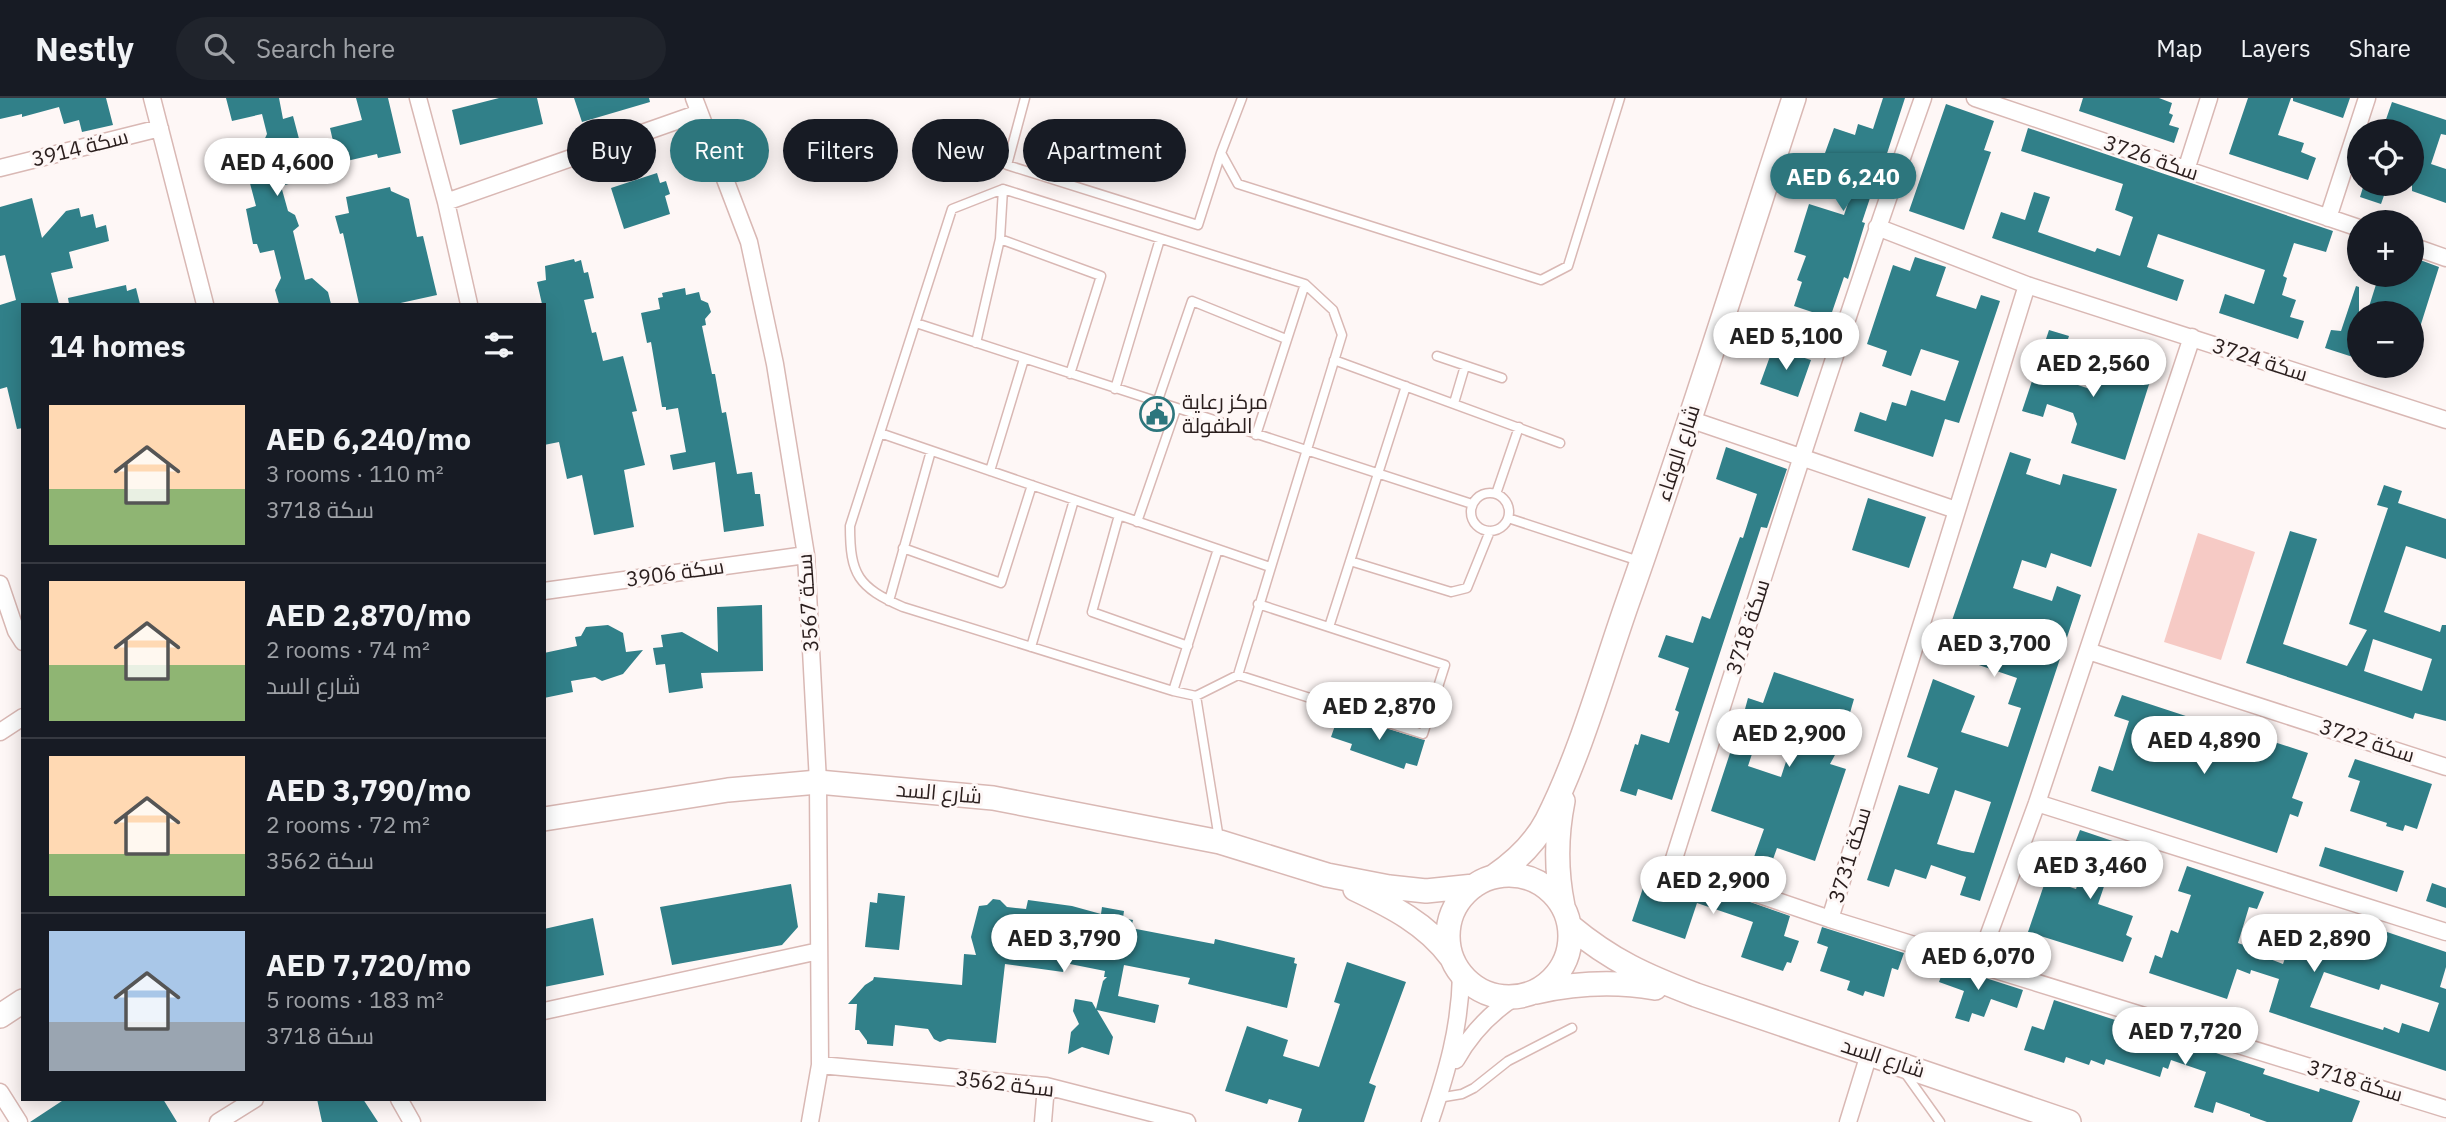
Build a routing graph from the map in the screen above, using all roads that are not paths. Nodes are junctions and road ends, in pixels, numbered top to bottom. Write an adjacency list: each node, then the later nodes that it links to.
1 (152, 98): 12 (street)
2 (418, 98): 17 (street)
3 (1025, 98): 13 (lane)
4 (1242, 98): 13 (lane)
5 (1620, 98): 13 (lane)
6 (1794, 98): 44 (street, شارع الوفاء)
7 (1923, 98): 20 (street, سكة 3718)
8 (1975, 98): 15 (street, سكة 3726)
9 (2209, 98): 15 (street)
10 (2367, 98): 18 (street)
11 (696, 105): 17 (street); 66 (street, سكة 3567)
12 (160, 128): 14 (street, سكة 3914); 27 (street)
13 (1221, 153)
14 (0, 168)
15 (2186, 170): 18 (street, سكة 3726)
16 (1003, 189): 21 (lane); 22 (lane); 29 (lane)
17 (446, 202): 28 (street)
18 (2328, 218): 19 (street, سكة 3726)
19 (2347, 224)
20 (1877, 228): 26 (street, سكة 3724); 52 (street, سكة 3718)
21 (1000, 239): 32 (lane); 37 (lane)
22 (1160, 239): 25 (lane); 40 (lane)
23 (2424, 250): 24 (street)
24 (2446, 258)
25 (1304, 284): 31 (lane); 35 (lane)
26 (2027, 285): 30 (street, سكة 3724); 59 (street, سكة 3731)
27 (205, 303)
28 (469, 303)
29 (916, 323): 32 (lane); 47 (lane)
30 (2192, 337): 45 (street, سكة 3724); 78 (street)
31 (1286, 339): 41 (lane); 48 (lane)
32 (976, 343): 34 (lane)
33 (1437, 356): 36 (lane)
34 (1024, 359): 37 (lane); 53 (lane)
35 (1334, 360): 39 (lane); 51 (lane)
36 (1465, 366): 38 (lane); 42 (lane)
37 (1070, 374): 40 (lane)
38 (1502, 378)
39 (1406, 386): 42 (lane); 54 (lane)
40 (1115, 389): 41 (lane)
41 (1157, 403): 43 (lane)
42 (1454, 403): 46 (lane)
43 (1176, 409): 48 (lane); 62 (lane)
44 (1689, 419): 52 (street); 68 (street, شارع الوفاء)
45 (2446, 421)
46 (1519, 427): 49 (lane); 56 (lane)
47 (880, 433): 50 (lane); 72 (lane)
48 (1256, 435): 51 (lane)
49 (1560, 443)
50 (930, 451): 53 (lane); 64 (lane)
51 (1307, 452): 54 (lane); 69 (lane)
52 (1801, 456): 59 (street); 93 (street, سكة 3718)
53 (990, 471): 55 (lane)
54 (1378, 475): 58 (lane); 67 (lane)
55 (1032, 485): 57 (lane); 64 (lane)
56 (1496, 494): 58 (lane); 61 (lane)
57 (1073, 500): 60 (lane); 77 (lane)
58 (1472, 504): 63 (lane)
59 (1956, 510): 93 (street, سكة 3731)
60 (1119, 515): 62 (lane); 76 (lane)
61 (1508, 518): 63 (lane); 68 (lane)
62 (1137, 522): 65 (lane)
63 (1490, 531): 67 (lane)
64 (903, 548): 72 (lane)
65 (1218, 550): 69 (lane); 76 (lane)
66 (806, 555): 71 (street, سكة 3906); 86 (street, سكة 3567)
67 (1350, 561): 74 (lane)
68 (1642, 562): 84 (street, شارع الوفاء)
69 (1270, 567): 73 (lane)
70 (0, 584): 75 (street)
71 (546, 591)
72 (889, 601): 77 (lane)
73 (1258, 604): 74 (lane); 79 (lane)
74 (1329, 627): 79 (lane)
75 (21, 639)
76 (1188, 646): 80 (lane)
77 (1031, 647): 80 (lane)
78 (2088, 651): 85 (street, سكة 3722); 87 (street)
79 (1238, 675): 81 (lane)
80 (1173, 691): 81 (lane)
81 (1196, 695): 89 (lane)
82 (21, 718): 83 (street)
83 (0, 732)
84 (1570, 767): 91 (street, شارع الوفاء); 92 (street, شارع الوفاء)
85 (2446, 767)
86 (818, 782): 88 (street, شارع السد); 89 (street, شارع السد); 95 (street, سكة 3567)
87 (2037, 803): 94 (street); 96 (street)
88 (546, 819)
89 (1220, 842): 90 (street, شارع السد)
90 (1327, 875): 91 (street, شارع السد); 97 (street, شارع السد)
91 (1484, 881): 92 (street); 97 (street)
92 (1567, 916): 98 (street); 99 (street, شارع السد)
93 (1830, 919): 96 (street, سكة 3718)
94 (2446, 932)
95 (819, 951): 101 (street); 106 (street, سكة 3567)
96 (1978, 964): 112 (street, سكة 3718)
97 (1456, 966): 98 (street); 109 (street)
98 (1524, 995): 99 (street, شارع السد); 109 (street)
99 (1696, 995): 104 (street, شارع السد)
100 (21, 1002): 102 (street)
101 (546, 1011)
102 (0, 1016)
103 (1572, 1028): 109 (lane)
104 (1869, 1054): 105 (street, شارع السد); 120 (street)
105 (1897, 1062): 121 (lane); 122 (street, شارع السد)
106 (820, 1065): 107 (street, سكة 3562); 116 (street, سكة 3567)
107 (1046, 1086): 117 (street); 118 (street, سكة 3562)
108 (0, 1092): 113 (street)
109 (1440, 1092): 119 (street)
110 (252, 1101): 114 (street)
111 (400, 1101): 115 (street)
112 (2446, 1109)
113 (19, 1122)
114 (218, 1122)
115 (412, 1122)
116 (810, 1122)
117 (1043, 1122)
118 (1187, 1122)
119 (1430, 1122)
120 (1848, 1122)
121 (1940, 1122)
122 (2069, 1122)

